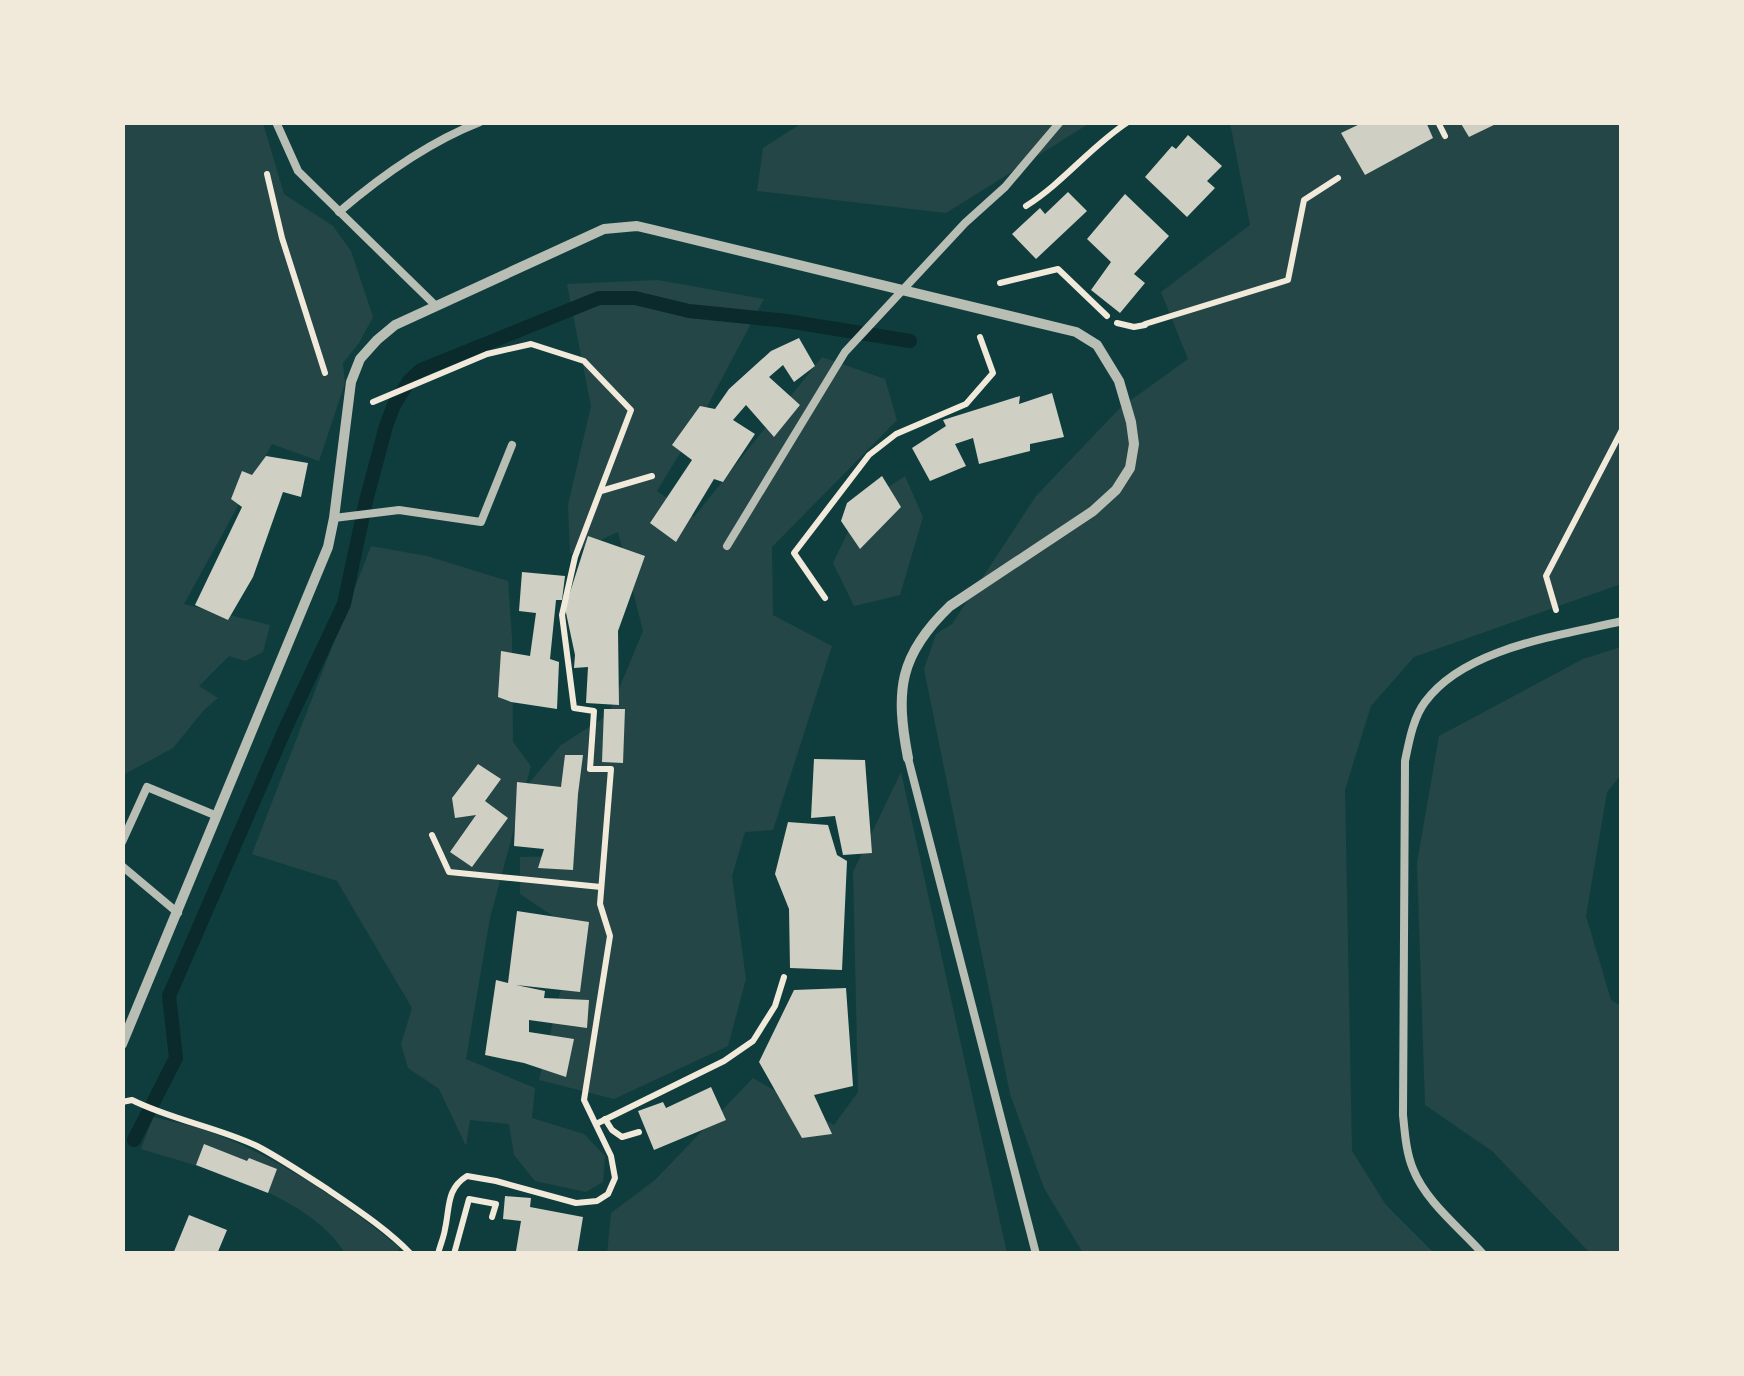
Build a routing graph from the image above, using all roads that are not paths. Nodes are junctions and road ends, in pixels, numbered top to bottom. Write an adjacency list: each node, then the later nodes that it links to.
1 (276, 122): 4 (lane)
2 (480, 122): 4 (lane)
3 (1060, 122): 5 (lane)
4 (339, 212): 6 (lane)
5 (906, 289): 6 (street); 9 (lane); 11 (street)
6 (436, 306): 8 (street)
7 (512, 445): 8 (lane)
8 (334, 518): 12 (street)
9 (727, 546)
10 (1622, 621): 18 (lane)
11 (908, 758): 17 (lane)
12 (218, 816): 13 (lane); 15 (street)
13 (122, 842)
14 (122, 866): 15 (lane)
15 (178, 913): 16 (street)
16 (122, 1044)
17 (1036, 1254)
18 (1484, 1254)

